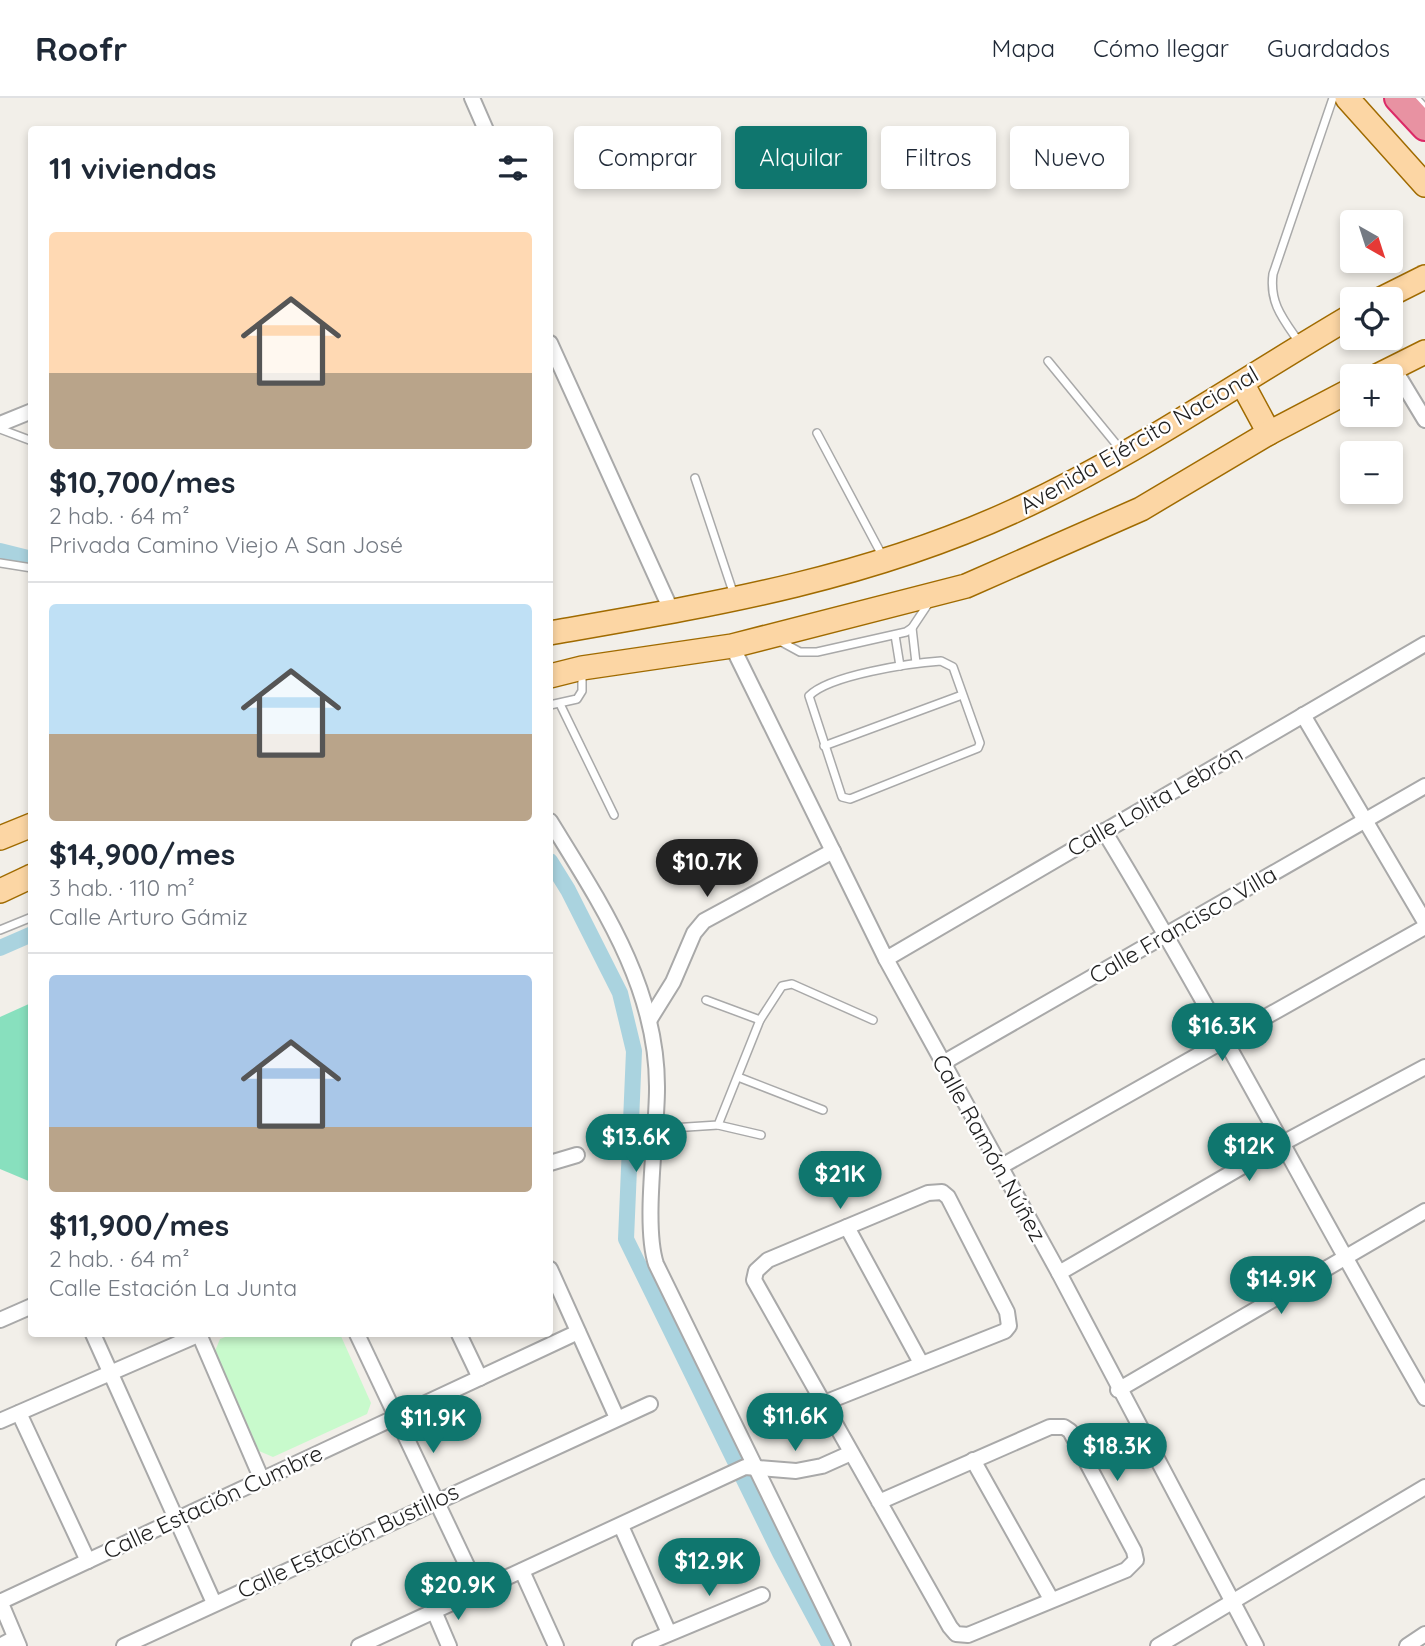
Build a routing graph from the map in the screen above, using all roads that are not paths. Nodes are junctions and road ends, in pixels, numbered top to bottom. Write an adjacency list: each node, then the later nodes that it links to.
1 (472, 98): 7 (street)
2 (1333, 98): 16 (lane)
3 (1347, 98): 9 (main road)
4 (1398, 98): 8 (highway)
5 (1416, 98): 6 (lane)
6 (1425, 108)
7 (484, 126)
8 (1425, 127)
9 (1419, 178): 10 (main road)
10 (1425, 192)
11 (1425, 259): 13 (main road)
12 (1425, 277): 14 (main road)
13 (1397, 287)
14 (1403, 288)
15 (1340, 322): 16 (main road, Avenida Ejército Nacional)
16 (1301, 345): 21 (main road, Avenida Ejército Nacional)
17 (553, 350): 37 (street)
18 (1425, 352): 20 (main road)
19 (1048, 361): 30 (lane)
20 (1401, 364)
21 (1241, 383): 28 (main road); 30 (main road, Avenida Ejército Nacional)
22 (1403, 394): 25 (street)
23 (1340, 396): 28 (main road)
24 (28, 413): 26 (street)
25 (1425, 420)
26 (0, 427): 29 (lane)
27 (817, 433): 32 (lane)
28 (1269, 433): 35 (main road)
29 (28, 439)
30 (1124, 453): 32 (main road, Avenida Ejército Nacional)
31 (695, 478): 36 (lane)
32 (885, 561): 36 (main road, Avenida Ejército Nacional)
33 (0, 563): 34 (lane)
34 (28, 567)
35 (934, 596): 38 (lane); 41 (main road)
36 (735, 599): 37 (main road, Avenida Ejército Nacional)
37 (672, 612): 39 (main road, Avenida Ejército Nacional)
38 (912, 628): 40 (lane); 44 (lane)
39 (553, 632)
40 (895, 635): 41 (lane); 45 (lane)
41 (771, 636): 43 (main road)
42 (1425, 645): 51 (street, Calle Lolita Lebrón)
43 (732, 646): 46 (main road); 60 (street, Calle Ramón Núñez)
44 (916, 663): 45 (lane); 48 (lane)
45 (900, 666): 52 (lane)
46 (582, 668): 47 (main road); 49 (lane)
47 (553, 675)
48 (962, 695): 52 (lane); 52 (lane)
49 (560, 704): 50 (lane); 54 (lane)
50 (553, 705)
51 (1303, 715): 55 (street); 58 (street, Calle Lolita Lebrón)
52 (824, 746)
53 (1425, 786): 55 (street, Calle Francisco Villa)
54 (614, 815)
55 (1366, 820): 64 (street); 66 (street, Calle Francisco Villa)
56 (553, 826): 69 (street)
57 (28, 827): 59 (main road)
58 (1104, 831): 66 (street); 67 (street, Calle Lolita Lebrón)
59 (0, 838)
60 (833, 851): 67 (street, Calle Ramón Núñez); 69 (street)
61 (28, 878): 62 (main road)
62 (0, 891)
63 (28, 919): 65 (lane)
64 (1425, 924): 72 (street)
65 (0, 930)
66 (1167, 934): 72 (street); 73 (street, Calle Francisco Villa)
67 (886, 959): 73 (street, Calle Ramón Núñez)
68 (706, 1000): 70 (lane)
69 (650, 1019): 78 (street)
70 (760, 1020): 71 (lane); 75 (lane)
71 (873, 1020)
72 (1225, 1041): 80 (street); 83 (street)
73 (941, 1064): 83 (street, Calle Ramón Núñez)
74 (1425, 1067): 80 (street)
75 (738, 1077): 76 (lane); 77 (lane)
76 (823, 1110)
77 (718, 1125): 78 (lane); 79 (lane)
78 (656, 1129): 110 (street)
79 (761, 1135)
80 (1281, 1144): 86 (street); 87 (street)
81 (577, 1155): 82 (street)
82 (553, 1162)
83 (1000, 1167): 87 (street, Calle Ramón Núñez)
84 (1425, 1211): 86 (street)
85 (847, 1227): 97 (street); 97 (street); 102 (street)
86 (1344, 1260): 100 (street); 101 (street)
87 (1059, 1273): 100 (street, Calle Ramón Núñez)
88 (553, 1276): 91 (street)
89 (28, 1308): 90 (street)
90 (0, 1320)
91 (578, 1332): 99 (street, Calle Estación Cumbre); 106 (street)
92 (94, 1337): 98 (street)
93 (193, 1337): 98 (street)
94 (201, 1337): 111 (street)
95 (358, 1337): 105 (street)
96 (460, 1337): 99 (street)
97 (920, 1363): 102 (street)
98 (111, 1373): 104 (street); 115 (street)
99 (480, 1378): 105 (street, Calle Estación Cumbre)
100 (1118, 1390): 124 (street, Calle Ramón Núñez)
101 (1425, 1398)
102 (824, 1403): 108 (street)
103 (650, 1404): 106 (street, Calle Estación Bustillos)
104 (19, 1413): 107 (street); 117 (street)
105 (396, 1417): 111 (street, Calle Estación Cumbre); 113 (street)
106 (617, 1418): 113 (street, Calle Estación Bustillos)
107 (0, 1421)
108 (851, 1453): 110 (street); 114 (street)
109 (973, 1460): 114 (street); 121 (street); 121 (street)
110 (750, 1467): 116 (street); 135 (street)
111 (262, 1480): 115 (street, Calle Estación Cumbre)
112 (1425, 1487): 124 (street)
113 (436, 1501): 119 (street); 123 (street, Calle Estación Bustillos)
114 (879, 1502): 121 (street)
115 (177, 1519): 117 (street, Calle Estación Cumbre); 123 (street)
116 (621, 1525): 118 (street); 126 (street)
117 (88, 1561): 122 (street, Calle Estación Cumbre)
118 (522, 1571): 119 (street); 133 (street)
119 (479, 1591): 125 (street)
120 (762, 1595): 126 (street)
121 (1051, 1599)
122 (0, 1602): 128 (street)
123 (214, 1603): 130 (street, Calle Estación Bustillos)
124 (1230, 1603): 136 (street); 137 (street, Calle Ramón Núñez)
125 (434, 1611): 131 (street); 132 (street)
126 (669, 1633): 134 (street)
127 (1425, 1634): 138 (street)
128 (17, 1642): 129 (street)
129 (0, 1646)
130 (124, 1646)
131 (359, 1646)
132 (449, 1646)
133 (556, 1646)
134 (640, 1646)
135 (843, 1646)
136 (1158, 1646)
137 (1255, 1646)
138 (1407, 1646)

